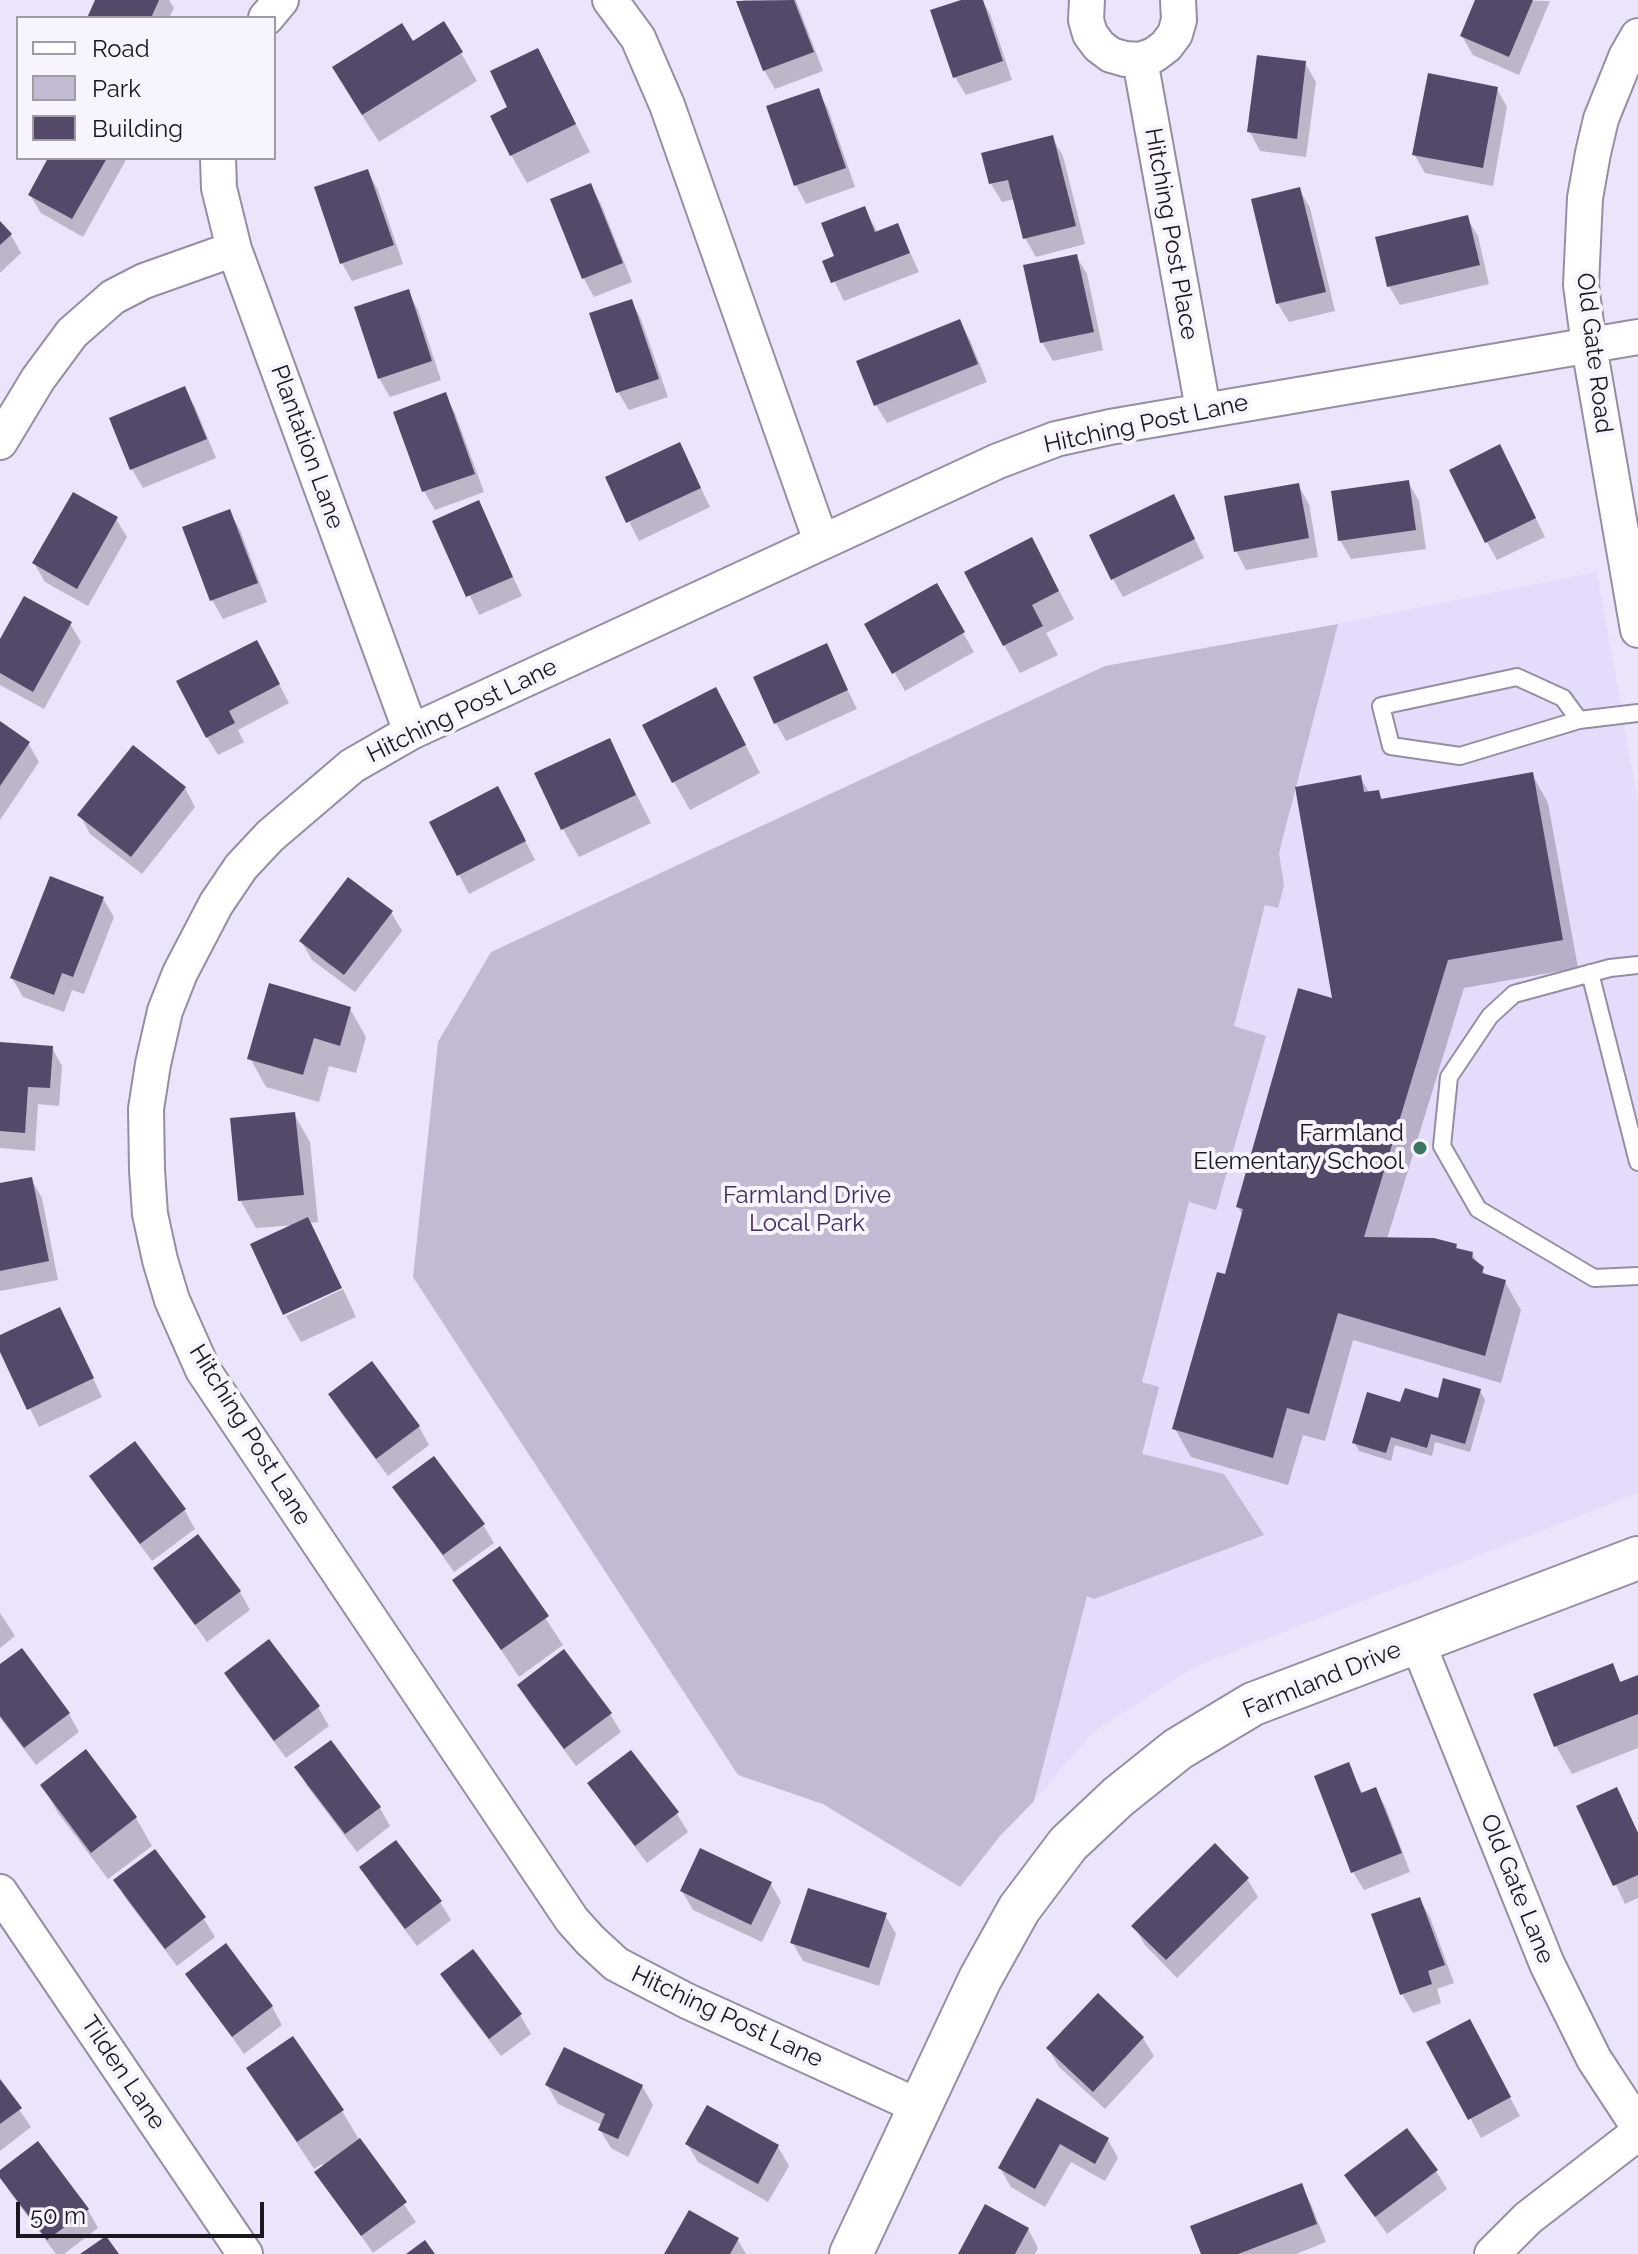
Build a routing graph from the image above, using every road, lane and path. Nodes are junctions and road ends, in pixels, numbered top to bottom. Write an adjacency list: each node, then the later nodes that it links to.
1 (281, 0): 5 (street)
2 (610, 0): 14 (street)
3 (1087, 0): 7 (street)
4 (1178, 0): 7 (street)
5 (268, 16)
6 (1638, 36): 11 (street, Old Gate Road)
7 (1140, 60): 12 (street, Hitching Post Place)
8 (218, 160): 9 (street, Plantation Lane)
9 (234, 249): 13 (street); 18 (street, Plantation Lane)
10 (1638, 337): 11 (street, Hitching Post Lane)
11 (1589, 346): 12 (street, Hitching Post Lane); 15 (street, Old Gate Road)
12 (1203, 409): 14 (street, Hitching Post Lane)
13 (0, 442)
14 (821, 541): 18 (street, Hitching Post Lane)
15 (1638, 630)
16 (1638, 713): 17 (lane)
17 (1579, 720): 17 (lane)
18 (411, 732): 26 (street, Hitching Post Lane)
19 (1638, 965): 20 (lane)
20 (1590, 973): 21 (lane); 22 (lane)
21 (1638, 1162)
22 (1638, 1276)
23 (1638, 1558): 24 (street, Farmland Drive)
24 (1417, 1641): 26 (street, Farmland Drive); 27 (street, Old Gate Lane)
25 (0, 1892): 29 (street, Tilden Lane)
26 (920, 2107): 30 (street, Farmland Drive)
27 (1638, 2126)
28 (1638, 2133): 31 (street)
29 (245, 2254)
30 (851, 2254)
31 (1492, 2254)

